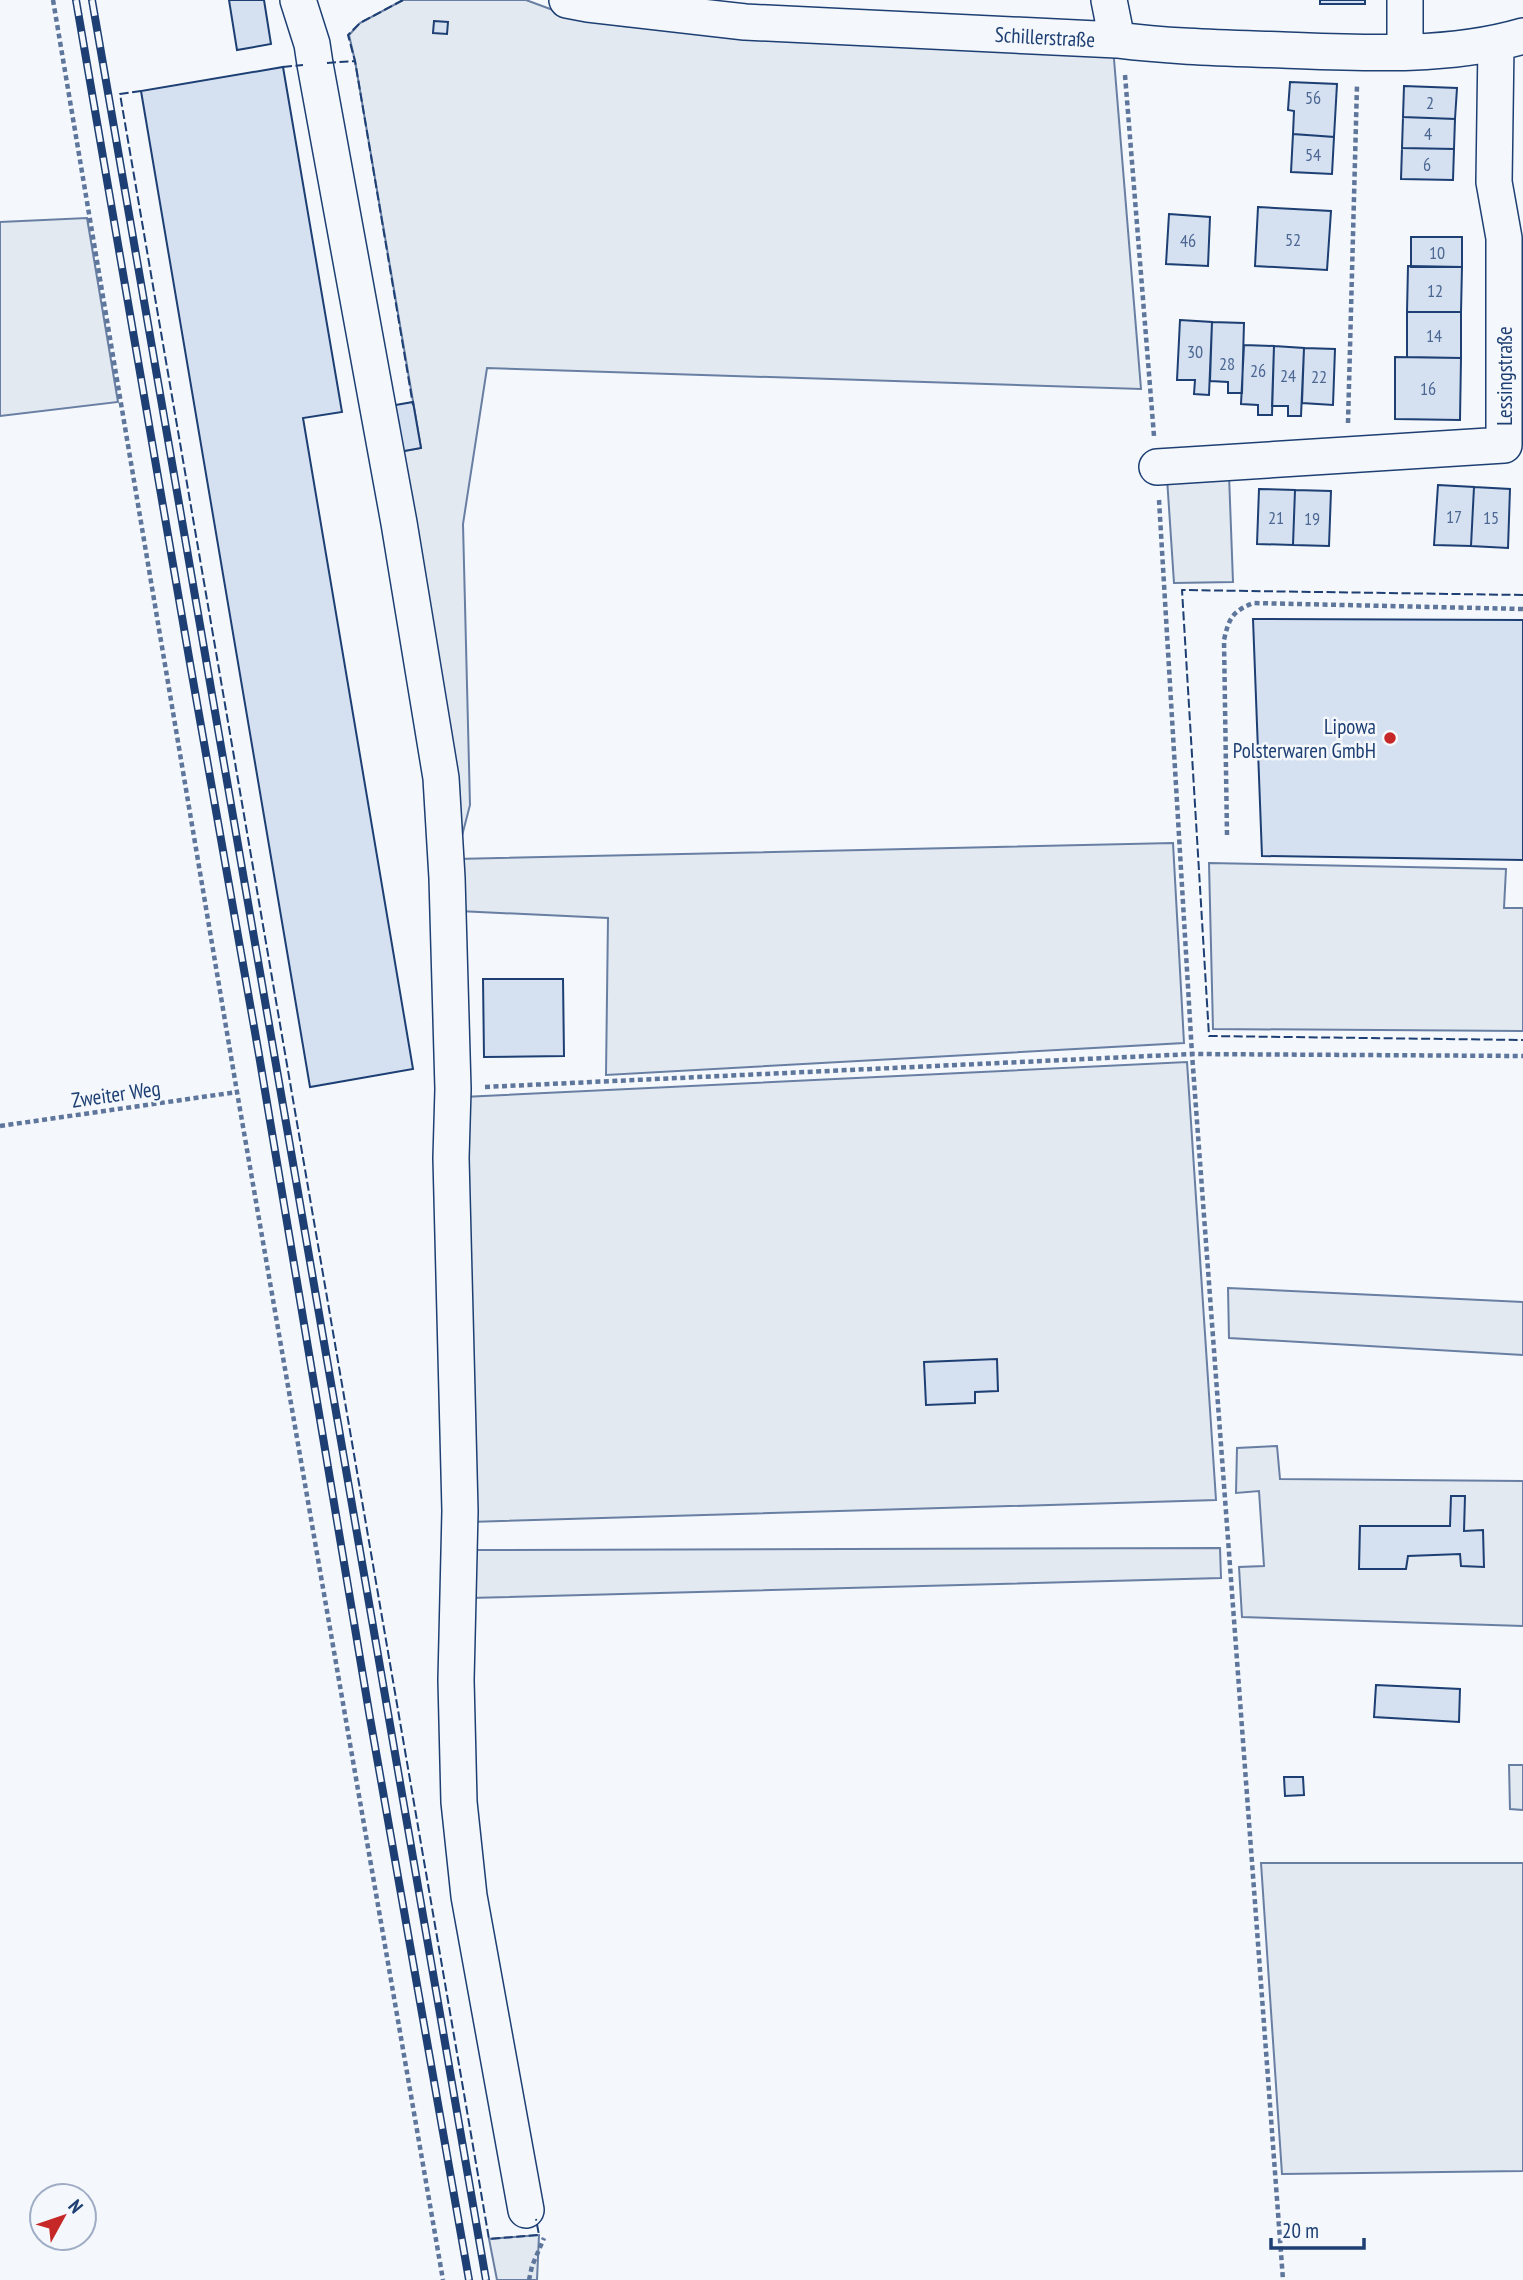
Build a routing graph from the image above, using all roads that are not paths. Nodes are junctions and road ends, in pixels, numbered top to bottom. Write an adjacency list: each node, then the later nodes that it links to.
1 (567, 0): 5 (street, Schillerstraße)
2 (1108, 0): 6 (street)
3 (1405, 0): 8 (street)
4 (300, 1): 10 (street)
5 (745, 11): 6 (street, Schillerstraße)
6 (1117, 40): 8 (street, Schillerstraße)
7 (1509, 40): 8 (street, Schillerstraße); 9 (street, Lessingstraße)
8 (1405, 52)
9 (1157, 467)
10 (536, 2222)

